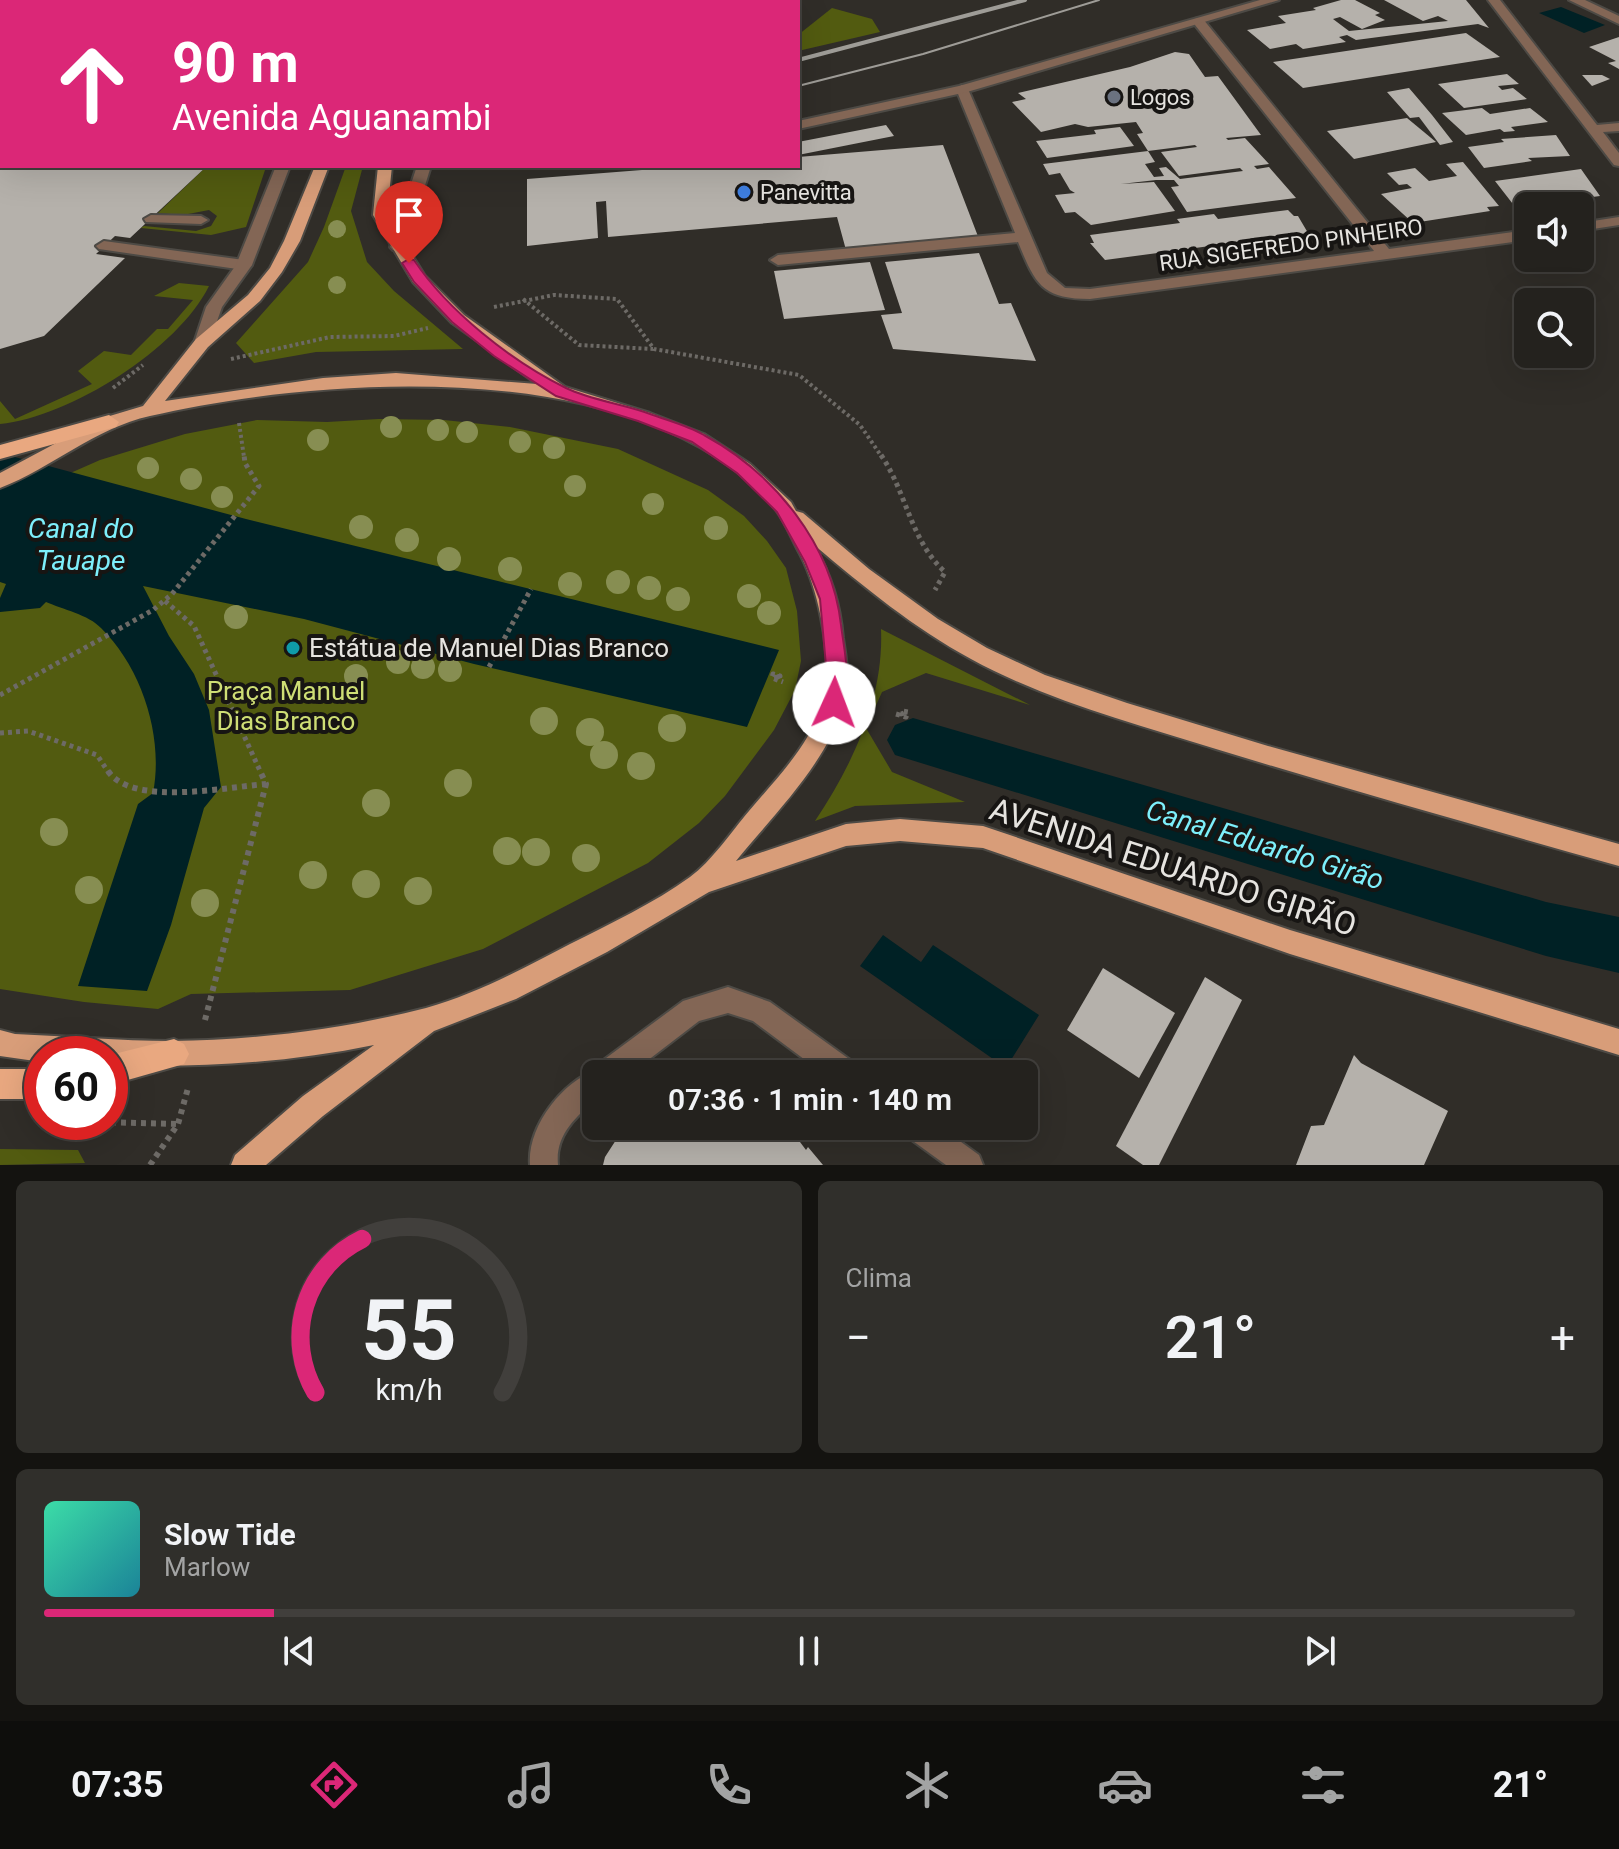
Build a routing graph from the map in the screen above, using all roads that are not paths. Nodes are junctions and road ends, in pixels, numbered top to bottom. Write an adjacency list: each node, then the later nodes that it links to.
1 (1273, 0): 5 (street)
2 (1494, 0): 9 (street)
3 (1575, 0): 4 (street)
4 (1619, 20)
5 (1199, 22): 6 (street); 23 (street)
6 (962, 89): 7 (street); 19 (street)
7 (800, 125)
8 (1619, 127): 9 (street)
9 (1591, 129): 10 (street)
10 (1619, 162)
11 (282, 168): 25 (street)
12 (321, 168): 26 (main road)
13 (385, 168): 22 (main road)
14 (423, 168): 22 (street)
15 (151, 219): 16 (street)
16 (201, 220)
17 (1619, 221): 18 (street)
18 (1594, 225)
19 (1022, 237): 23 (street, RUA SIGEFREDO PINHEIRO); 24 (street)
20 (1514, 237): 23 (street, RUA SIGEFREDO PINHEIRO)
21 (104, 246): 25 (street)
22 (398, 247): 27 (main road)
23 (1386, 256)
24 (778, 260)
25 (244, 265): 26 (street)
26 (202, 343): 28 (main road)
27 (562, 392): 28 (main road); 32 (main road)
28 (149, 410): 29 (main road)
29 (109, 422): 30 (highway); 31 (main road)
30 (0, 452)
31 (0, 481)
32 (784, 507): 33 (main road); 34 (main road)
33 (1619, 855)
34 (702, 883): 35 (main road); 36 (main road, AVENIDA EDUARDO GIRÃO)
35 (429, 1020): 38 (main road); 46 (main road)
36 (1619, 1042)
37 (0, 1043): 38 (main road)
38 (174, 1054): 41 (highway)
39 (626, 1060): 40 (street)
40 (827, 1060)
41 (128, 1066)
42 (0, 1084): 43 (highway)
43 (24, 1084)
44 (582, 1094): 47 (street)
45 (935, 1140): 48 (street)
46 (245, 1165)
47 (544, 1165)
48 (969, 1165)

